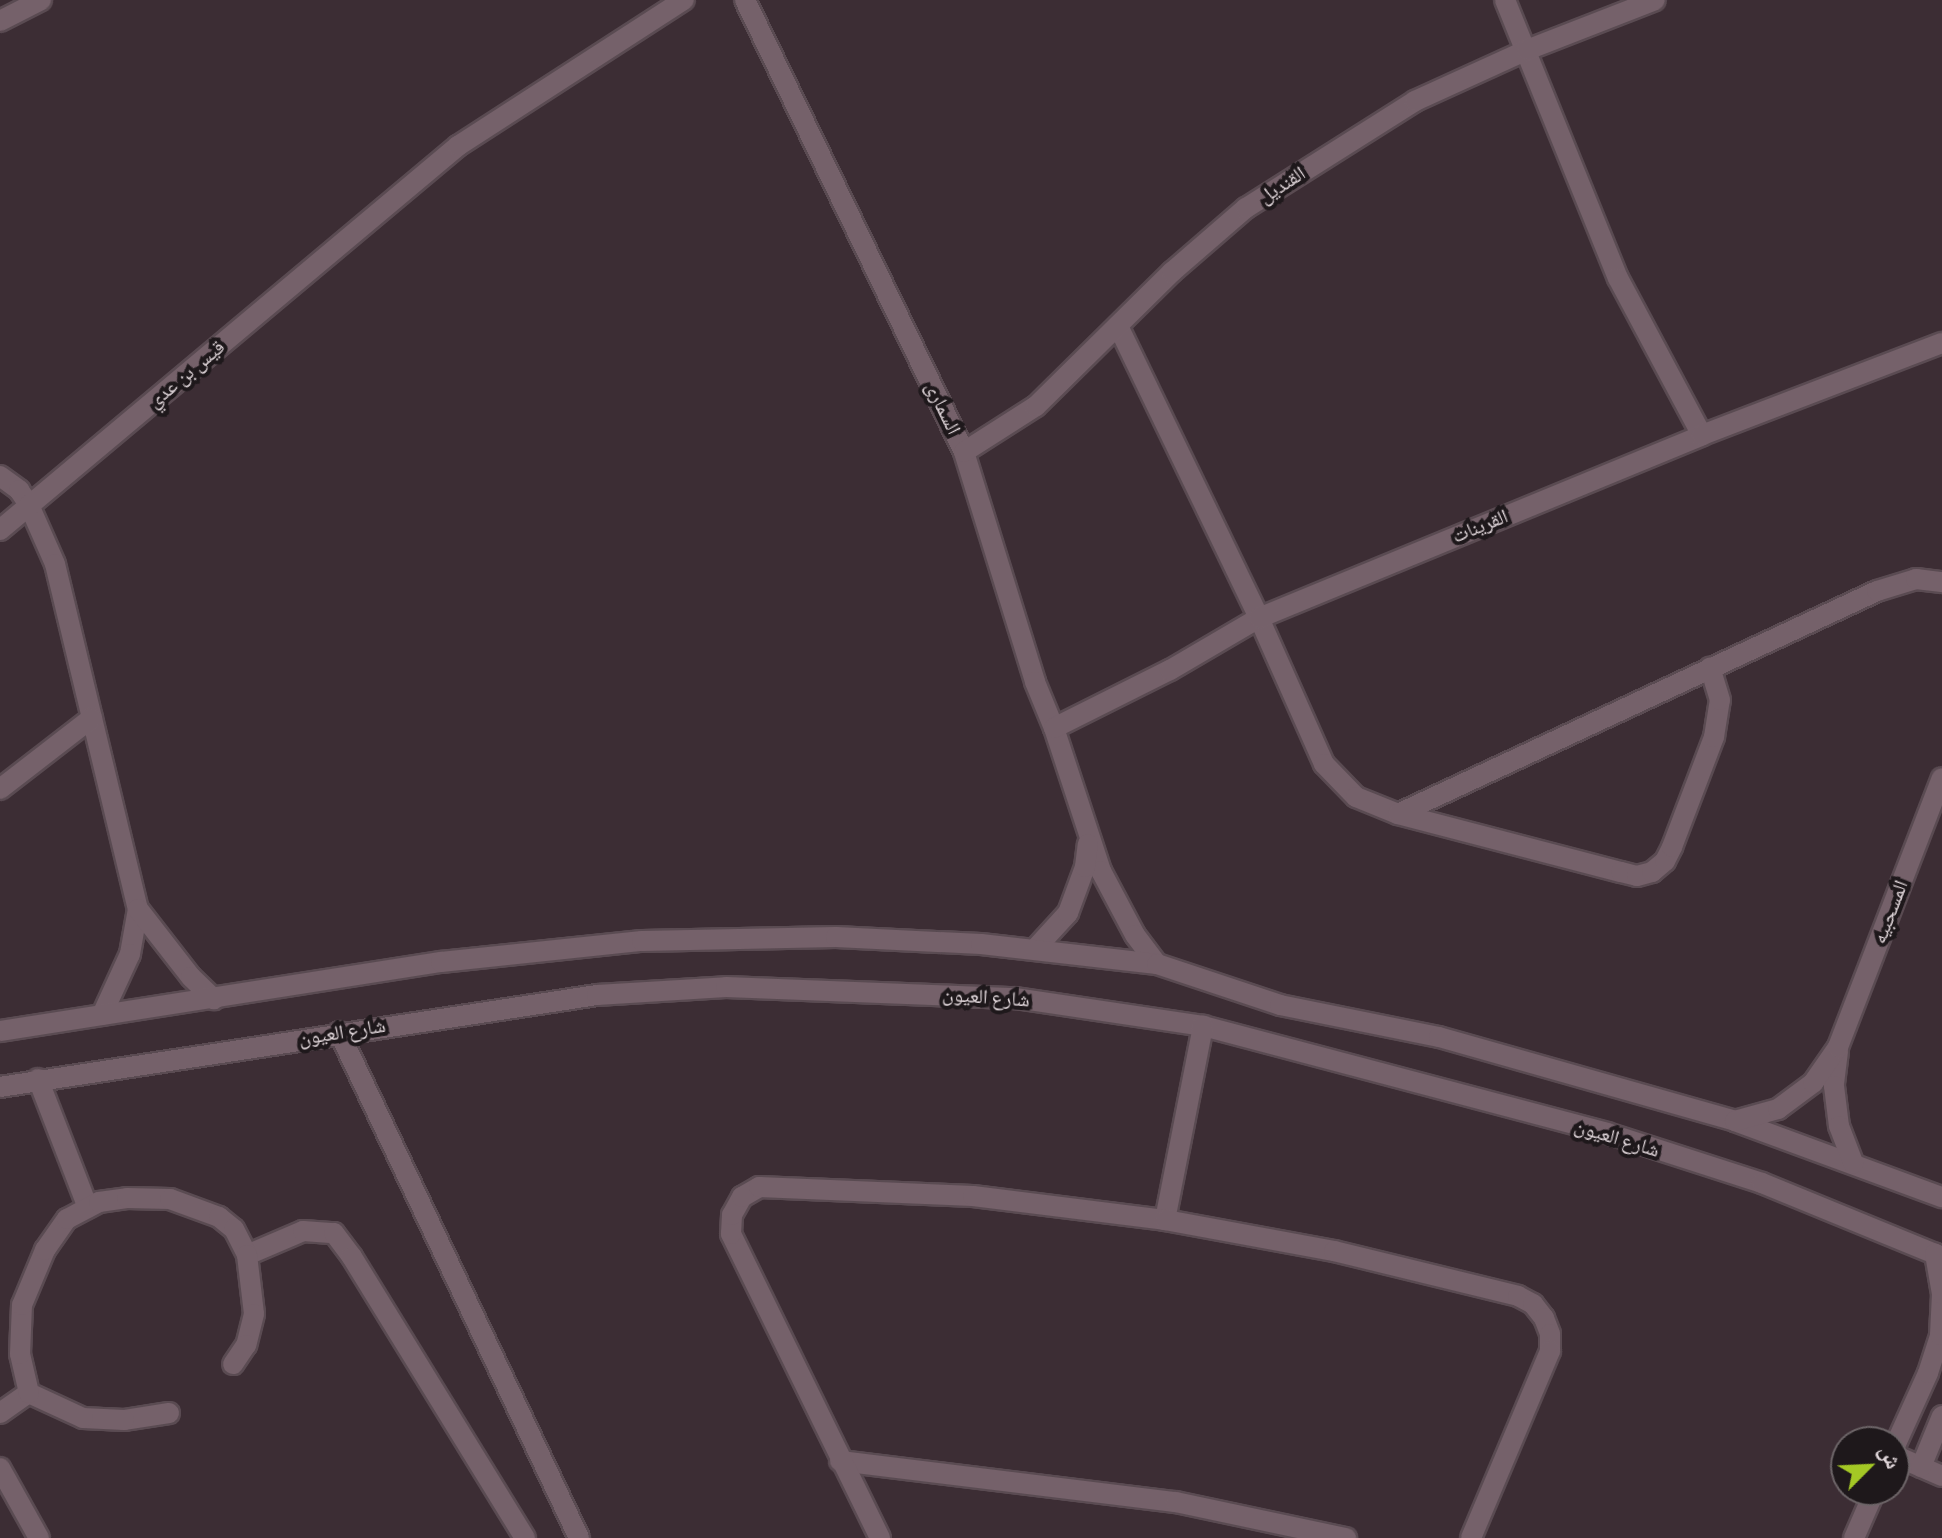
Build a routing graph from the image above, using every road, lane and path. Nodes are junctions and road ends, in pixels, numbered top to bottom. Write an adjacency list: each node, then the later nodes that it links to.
1 (41, 0): 6 (street)
2 (684, 0): 13 (street, قيس بن عدي)
3 (745, 0): 11 (street, السمارى)
4 (1505, 0): 7 (street)
5 (1655, 0): 7 (street, القنديل)
6 (0, 21)
7 (1527, 50): 8 (street, القنديل); 10 (street)
8 (1119, 328): 11 (street, القنديل); 16 (street)
9 (1942, 343): 10 (street, القرينات)
10 (1702, 435): 16 (street, القرينات)
11 (964, 452): 19 (street, السمارى)
12 (0, 476): 13 (street)
13 (29, 505): 14 (street, قيس بن عدي); 18 (street)
14 (0, 530)
15 (1942, 582): 17 (street)
16 (1259, 618): 19 (street, القرينات); 22 (street)
17 (1710, 667): 22 (street); 22 (street)
18 (92, 718): 21 (street); 24 (street)
19 (1054, 728): 23 (street, السمارى)
20 (1942, 778): 32 (street, المسحبيه)
21 (0, 789)
22 (1398, 814)
23 (1088, 836): 25 (street, السمارى); 26 (street, السمارى)
24 (138, 909): 27 (street); 28 (street)
25 (1035, 949): 26 (street); 27 (street)
26 (1157, 964): 35 (street)
27 (214, 999): 28 (street)
28 (102, 1015): 30 (street)
29 (1203, 1026): 31 (street, شارع العيون); 39 (street); 41 (street, شارع العيون)
30 (0, 1031)
31 (339, 1032): 33 (street, شارع العيون); 57 (street)
32 (1838, 1047): 35 (street, المسحبيه); 36 (street, المسحبيه)
33 (38, 1079): 34 (street, شارع العيون); 38 (street)
34 (0, 1087)
35 (1735, 1121): 36 (street)
36 (1853, 1163): 37 (street)
37 (1942, 1197)
38 (88, 1208): 40 (street); 44 (street)
39 (1165, 1220): 49 (street); 60 (street)
40 (247, 1255): 42 (street); 56 (street)
41 (1938, 1255): 43 (street)
42 (233, 1364)
43 (1935, 1376): 48 (street)
44 (29, 1393): 45 (street); 46 (street)
45 (0, 1413)
46 (169, 1413)
47 (1942, 1416): 51 (street)
48 (1907, 1426)
49 (840, 1461): 58 (street); 59 (street)
50 (1910, 1462): 51 (street)
51 (1921, 1467): 53 (street)
52 (0, 1468): 55 (street)
53 (1942, 1476)
54 (1868, 1506): 61 (street)
55 (39, 1538)
56 (525, 1538)
57 (579, 1538)
58 (880, 1538)
59 (1346, 1538)
60 (1471, 1538)
61 (1854, 1538)

